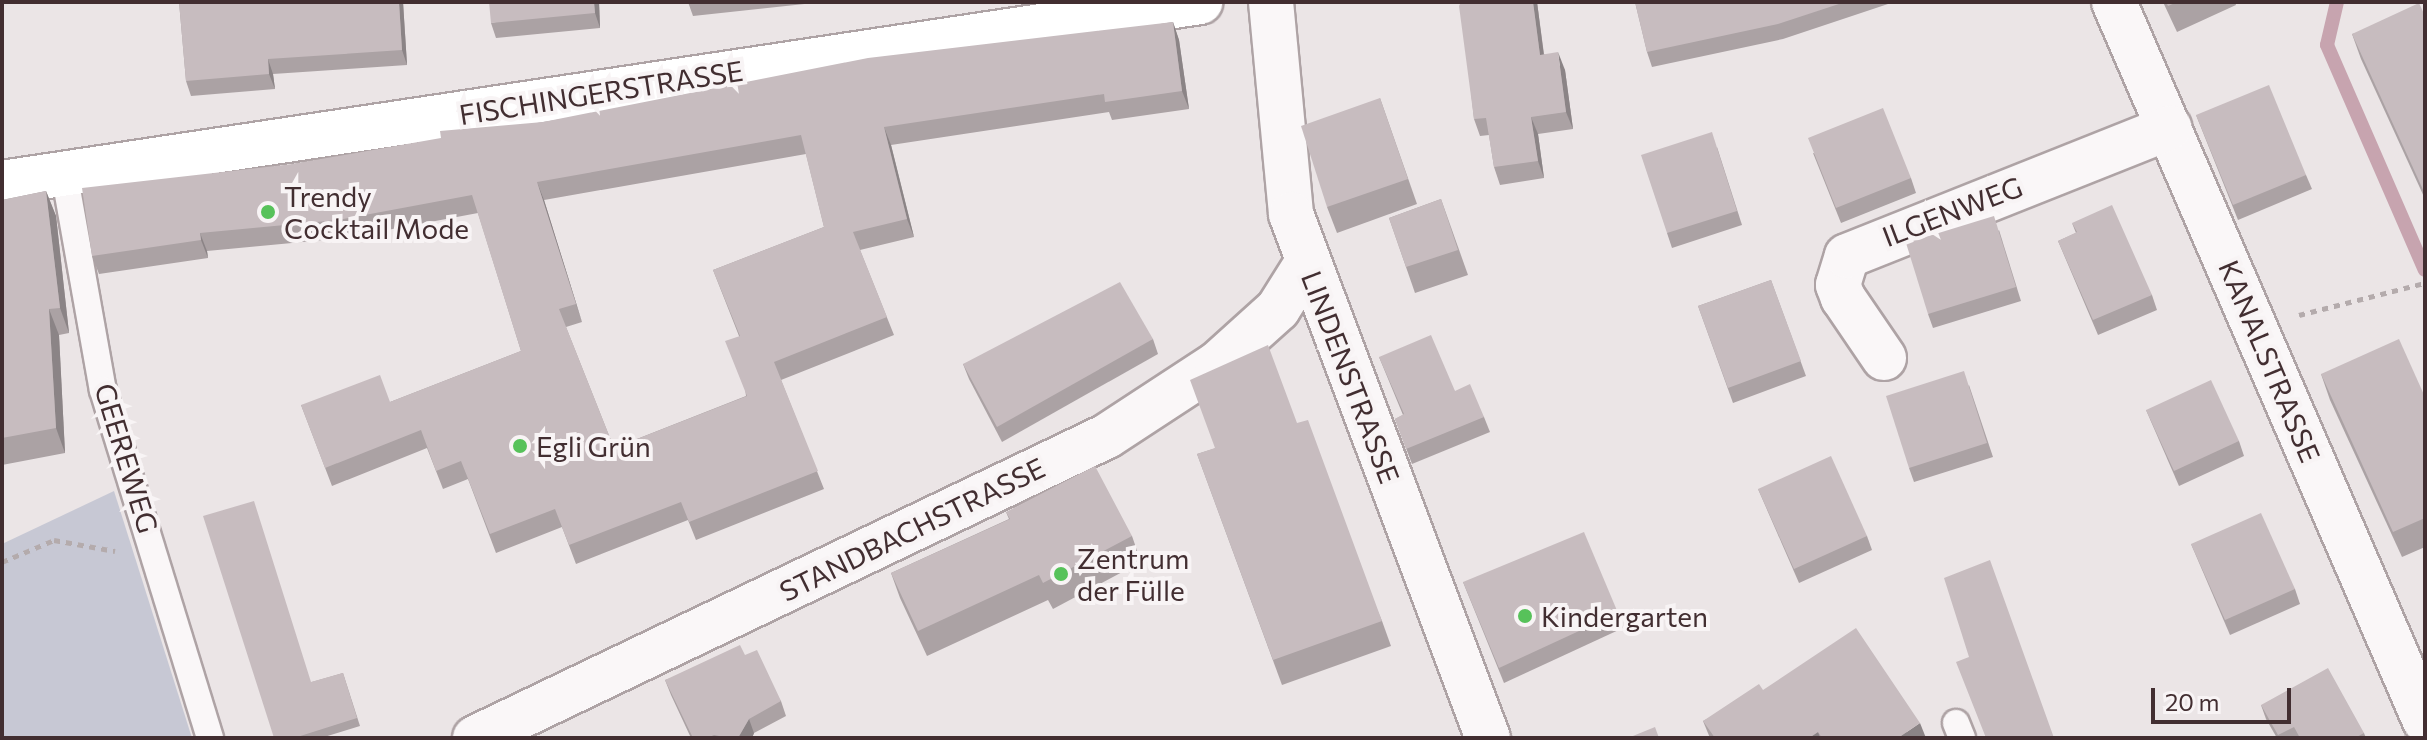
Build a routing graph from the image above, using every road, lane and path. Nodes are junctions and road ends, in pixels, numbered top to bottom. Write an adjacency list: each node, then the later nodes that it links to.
1 (1200, 2): 5 (main road, FISCHINGERSTRASSE)
2 (1271, 2): 7 (street, LINDENSTRASSE)
3 (2114, 2): 4 (street, KANALSTRASSE)
4 (2169, 128): 9 (street, KANALSTRASSE); 10 (street, ILGENWEG)
5 (64, 172): 6 (main road, FISCHINGERSTRASSE); 12 (lane, GEEREWEG)
6 (2, 183)
7 (1307, 263): 15 (street, STANDBACHSTRASSE); 16 (street, LINDENSTRASSE)
8 (2422, 285): 9 (path)
9 (2257, 333): 13 (street, KANALSTRASSE)
10 (1884, 358)
11 (2, 562): 12 (path)
12 (165, 584): 14 (lane, GEEREWEG)
13 (2425, 721)
14 (210, 738)
15 (475, 738)
16 (1488, 738)

